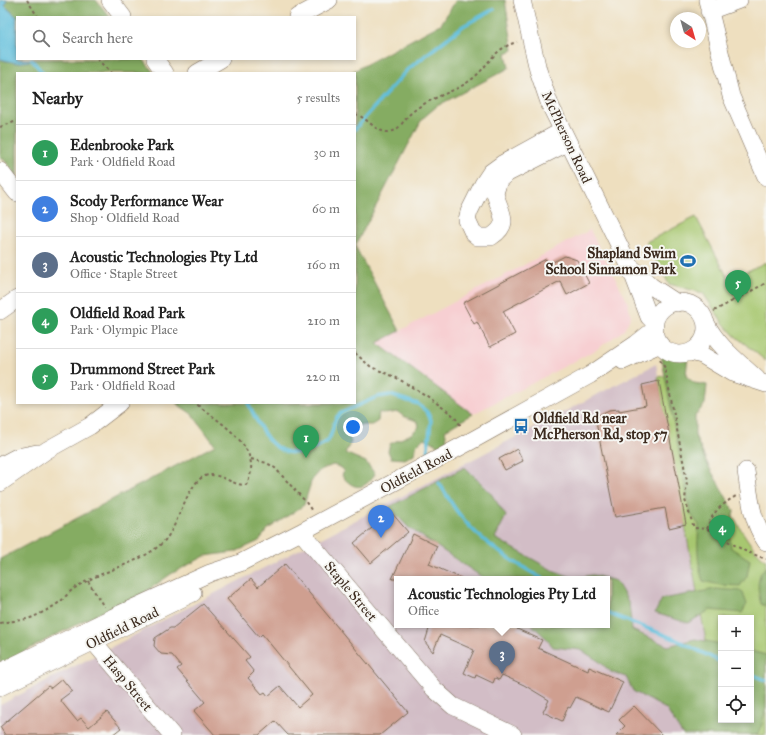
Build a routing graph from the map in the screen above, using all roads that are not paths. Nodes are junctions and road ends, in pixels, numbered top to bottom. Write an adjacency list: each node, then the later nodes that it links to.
1 (110, 0): 6 (street)
2 (329, 0): 7 (street)
3 (522, 0): 12 (street, McPherson Road)
4 (739, 0): 5 (street)
5 (708, 6): 15 (street)
6 (122, 16)
7 (299, 16)
8 (156, 60): 10 (street)
9 (219, 60): 11 (street)
10 (164, 72)
11 (199, 72)
12 (565, 137): 13 (street); 17 (street, McPherson Road)
13 (513, 164)
14 (0, 171): 16 (street)
15 (766, 177)
16 (16, 192)
17 (630, 267): 19 (street); 23 (street)
18 (16, 300): 21 (street)
19 (677, 303): 22 (street); 23 (street)
20 (16, 306): 21 (street)
21 (0, 311)
22 (708, 318): 24 (street); 25 (street)
23 (657, 338): 24 (street); 31 (street, Oldfield Road)
24 (690, 352): 25 (street)
25 (763, 383)
26 (117, 405): 27 (street)
27 (47, 450): 28 (street); 30 (street)
28 (0, 466)
29 (748, 480): 32 (street)
30 (0, 483)
31 (301, 532): 33 (street, Oldfield Road); 38 (street, Staple Street)
32 (766, 542)
33 (240, 563): 34 (street, Oldfield Road); 34 (street, Oldfield Road)
34 (89, 636): 35 (street, Oldfield Road); 36 (street, Oldfield Road); 37 (street, Hasp Street)
35 (0, 672)
36 (0, 687)
37 (172, 735)
38 (513, 735)

